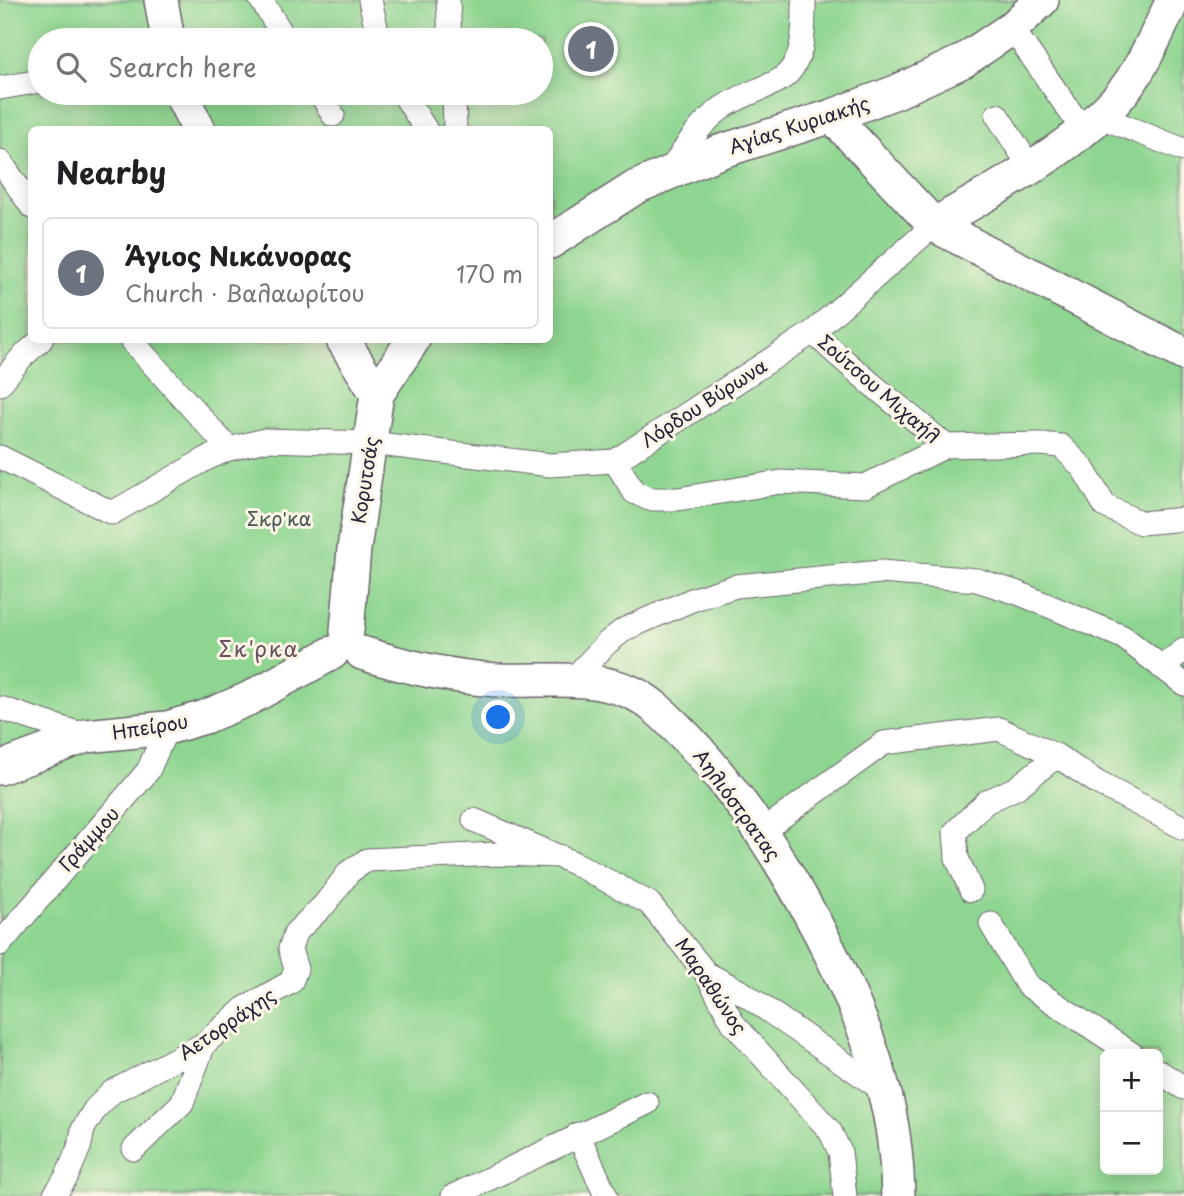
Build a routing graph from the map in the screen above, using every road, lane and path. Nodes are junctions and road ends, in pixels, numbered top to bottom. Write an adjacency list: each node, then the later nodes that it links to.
1 (161, 0): 8 (street)
2 (261, 0): 9 (street)
3 (370, 0): 10 (street)
4 (448, 0): 11 (street)
5 (804, 0): 27 (street)
6 (1042, 0): 12 (street, Αγίας Κυριακής)
7 (1173, 0): 21 (street, Λόρδου Βύρωνα)
8 (166, 28)
9 (278, 28)
10 (376, 28)
11 (449, 28)
12 (1012, 29): 20 (street, Αγίας Κυριακής); 21 (street)
13 (28, 83): 14 (street)
14 (0, 88)
15 (327, 105): 18 (street)
16 (410, 105): 22 (street)
17 (454, 105): 23 (street)
18 (333, 115)
19 (997, 115): 26 (street)
20 (832, 116): 27 (street, Αγίας Κυριακής); 29 (street)
21 (1092, 123): 24 (street); 26 (street, Λόρδου Βύρωνα)
22 (424, 126)
23 (455, 126)
24 (1184, 150)
25 (0, 161): 28 (street)
26 (1030, 167): 29 (street, Λόρδου Βύρωνα)
27 (668, 174): 30 (street, Αγίας Κυριακής)
28 (28, 201)
29 (934, 225): 31 (street, Λόρδου Βύρωνα); 36 (street)
30 (553, 240)
31 (813, 332): 40 (street, Σούτσου Μιχαήλ); 43 (street, Λόρδου Βύρωνα)
32 (38, 343): 37 (street)
33 (134, 343): 41 (street)
34 (346, 343): 38 (street)
35 (411, 343): 38 (street)
36 (1180, 345)
37 (0, 384)
38 (377, 394): 39 (street, Κορυτσάς)
39 (371, 443): 41 (street, Λόρδου Βύρωνα); 43 (street, Λόρδου Βύρωνα); 45 (street, Κορυτσάς)
40 (946, 446): 43 (street); 44 (street)
41 (229, 449): 42 (street, Λόρδου Βύρωνα)
42 (0, 457)
43 (615, 461)
44 (1184, 519)
45 (347, 646): 48 (street, Αηλιόστρατας); 51 (street, Ηπείρου)
46 (1184, 650): 47 (street)
47 (1161, 667): 48 (street); 49 (street)
48 (573, 679): 57 (street, Αηλιόστρατας)
49 (1184, 684)
50 (0, 708): 52 (street)
51 (167, 728): 52 (street, Ηπείρου); 61 (street, Γράμμου)
52 (86, 736): 54 (street, Ηπείρου)
53 (1057, 756): 56 (street); 57 (street); 59 (street)
54 (0, 768)
55 (474, 820): 58 (street, Μαραθώνος)
56 (1184, 828)
57 (761, 832): 67 (street, Αηλιόστρατας)
58 (559, 856): 62 (street, Μαραθώνος); 63 (street, Αετορράχης)
59 (971, 890)
60 (990, 924): 64 (street)
61 (0, 944)
62 (706, 973): 67 (street); 74 (street, Μαραθώνος)
63 (204, 1044): 70 (street); 71 (street, Αετορράχης)
64 (1124, 1049)
65 (1163, 1074): 66 (street)
66 (1184, 1088)
67 (884, 1091): 75 (street, Αηλιόστρατας)
68 (647, 1103): 69 (street)
69 (578, 1134): 72 (street); 73 (street)
70 (134, 1149)
71 (54, 1196)
72 (453, 1196)
73 (606, 1196)
74 (845, 1196)
75 (898, 1196)

